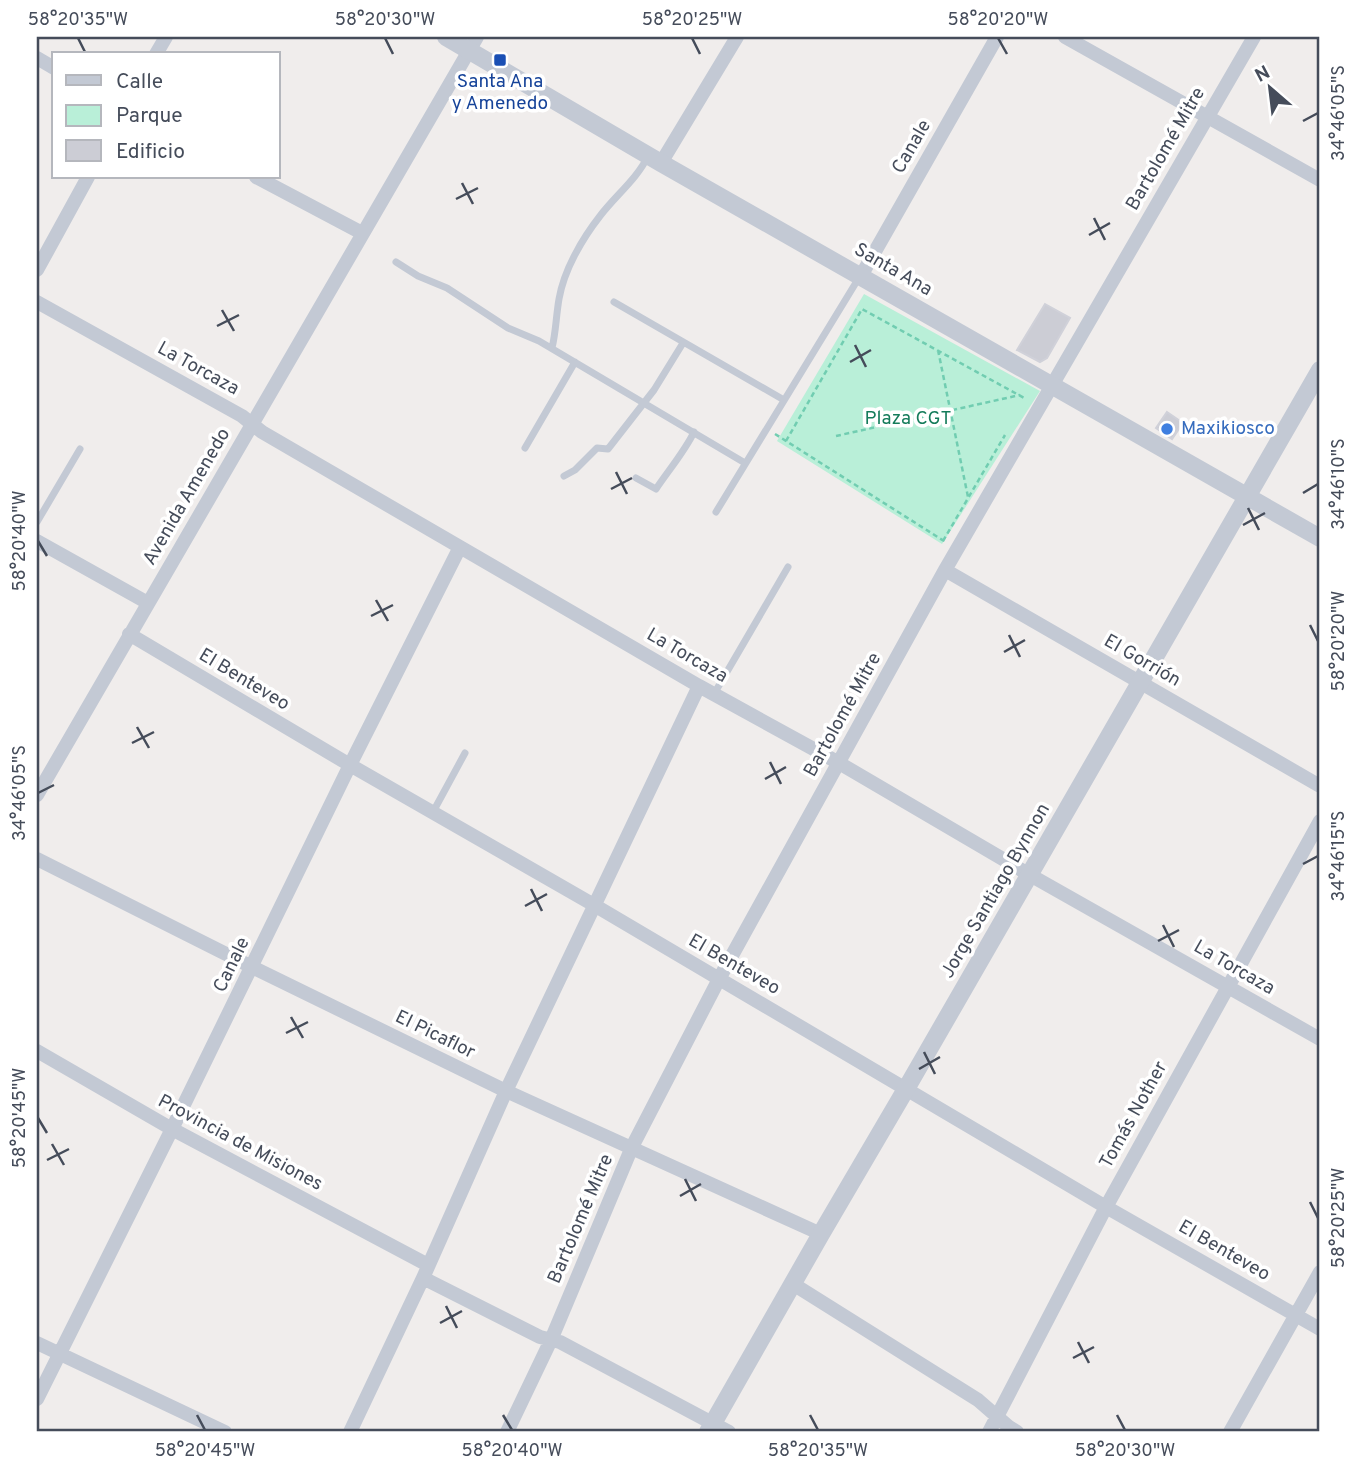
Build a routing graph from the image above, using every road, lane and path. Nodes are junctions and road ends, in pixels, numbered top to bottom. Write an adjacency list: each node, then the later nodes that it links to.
1 (446, 37): 6 (street, Santa Ana)
2 (737, 37): 8 (street)
3 (997, 37): 15 (street, Canale)
4 (1065, 37): 7 (street)
5 (1254, 37): 7 (street, Bartolomé Mitre)
6 (473, 44): 8 (street, Santa Ana); 12 (street, Avenida Amenedo)
7 (1207, 117): 11 (street); 23 (street, Bartolomé Mitre)
8 (655, 159): 15 (street, Santa Ana); 19 (lane)
9 (87, 178): 14 (street)
10 (258, 178): 12 (street)
11 (1320, 180)
12 (362, 233): 29 (street, Avenida Amenedo)
13 (396, 262): 19 (lane)
14 (37, 271)
15 (860, 276): 23 (street, Santa Ana); 26 (lane)
16 (37, 302): 29 (street, La Torcaza)
17 (614, 302): 18 (lane)
18 (683, 343): 26 (lane); 27 (lane)
19 (551, 348): 21 (lane)
20 (938, 350): 24 (path); 28 (path); 34 (path)
21 (575, 362): 27 (lane); 35 (lane)
22 (1320, 370): 40 (street, Jorge Santiago Bynnon)
23 (1053, 385): 40 (street, Santa Ana); 48 (street, Bartolomé Mitre)
24 (1020, 395): 25 (path); 28 (path)
25 (1027, 398)
26 (784, 400): 30 (lane)
27 (644, 403): 31 (lane); 38 (lane)
28 (950, 410): 33 (path); 41 (path)
29 (252, 425): 47 (street, La Torcaza); 51 (street, Avenida Amenedo)
30 (766, 429): 34 (path); 37 (lane)
31 (694, 432): 37 (lane); 39 (lane)
32 (1007, 432): 41 (path)
33 (836, 436)
34 (786, 441): 46 (path)
35 (525, 448)
36 (80, 449): 43 (lane)
37 (745, 463): 42 (lane)
38 (564, 476)
39 (636, 478)
40 (1247, 496): 44 (street, Santa Ana); 53 (street, Jorge Santiago Bynnon)
41 (968, 498): 46 (path)
42 (716, 512)
43 (37, 522)
44 (1320, 538)
45 (37, 541): 51 (street)
46 (943, 541): 48 (path)
47 (460, 547): 54 (street, La Torcaza); 58 (street, Canale)
48 (957, 550): 50 (street, Bartolomé Mitre)
49 (788, 567): 55 (lane)
50 (945, 570): 53 (street, El Gorrión); 57 (street, Bartolomé Mitre)
51 (148, 603): 52 (street, Avenida Amenedo)
52 (130, 634): 58 (street, El Benteveo); 60 (street, Avenida Amenedo)
53 (1140, 682): 59 (street, El Gorrión); 64 (street, Jorge Santiago Bynnon)
54 (699, 686): 55 (street, La Torcaza); 65 (street)
55 (714, 694): 57 (street, La Torcaza)
56 (465, 753): 61 (lane)
57 (839, 763): 64 (street, La Torcaza); 67 (street, Bartolomé Mitre)
58 (350, 765): 61 (street, El Benteveo); 66 (street, Canale)
59 (1320, 786)
60 (37, 795)
61 (433, 813): 65 (street, El Benteveo)
62 (1320, 821): 68 (street, Tomás Nother)
63 (37, 859): 66 (street, El Picaflor)
64 (1030, 875): 68 (street, La Torcaza); 71 (street, Jorge Santiago Bynnon)
65 (594, 905): 67 (street, El Benteveo); 72 (street)
66 (252, 967): 72 (street, El Picaflor); 73 (street, Canale)
67 (719, 979): 71 (street, El Benteveo); 74 (street, Bartolomé Mitre)
68 (1227, 986): 69 (street, La Torcaza); 75 (street, Tomás Nother)
69 (1320, 1039)
70 (37, 1051): 73 (street, Provincia de Misiones)
71 (906, 1089): 75 (street, El Benteveo); 76 (street, Jorge Santiago Bynnon)
72 (506, 1091): 74 (street, El Picaflor); 77 (street)
73 (172, 1129): 77 (street, Provincia de Misiones); 84 (street, Canale)
74 (632, 1147): 76 (street, El Picaflor); 82 (street, Bartolomé Mitre)
75 (1106, 1207): 80 (street, El Benteveo); 86 (street, Tomás Nother)
76 (821, 1234): 79 (street, Jorge Santiago Bynnon)
77 (425, 1271): 82 (street, Provincia de Misiones); 89 (street)
78 (1320, 1272): 80 (street)
79 (793, 1284): 86 (street); 87 (street, Jorge Santiago Bynnon)
80 (1296, 1315): 81 (street, El Benteveo); 93 (street)
81 (1320, 1329)
82 (551, 1340): 87 (street, Provincia de Misiones); 90 (street, Bartolomé Mitre)
83 (37, 1343): 84 (street)
84 (60, 1355): 85 (street, Canale); 88 (street)
85 (37, 1399)
86 (997, 1417): 91 (street, Tomás Nother); 92 (street)
87 (717, 1429)
88 (225, 1432)
89 (350, 1432)
90 (507, 1432)
91 (989, 1432)
92 (1017, 1432)
93 (1230, 1432)

